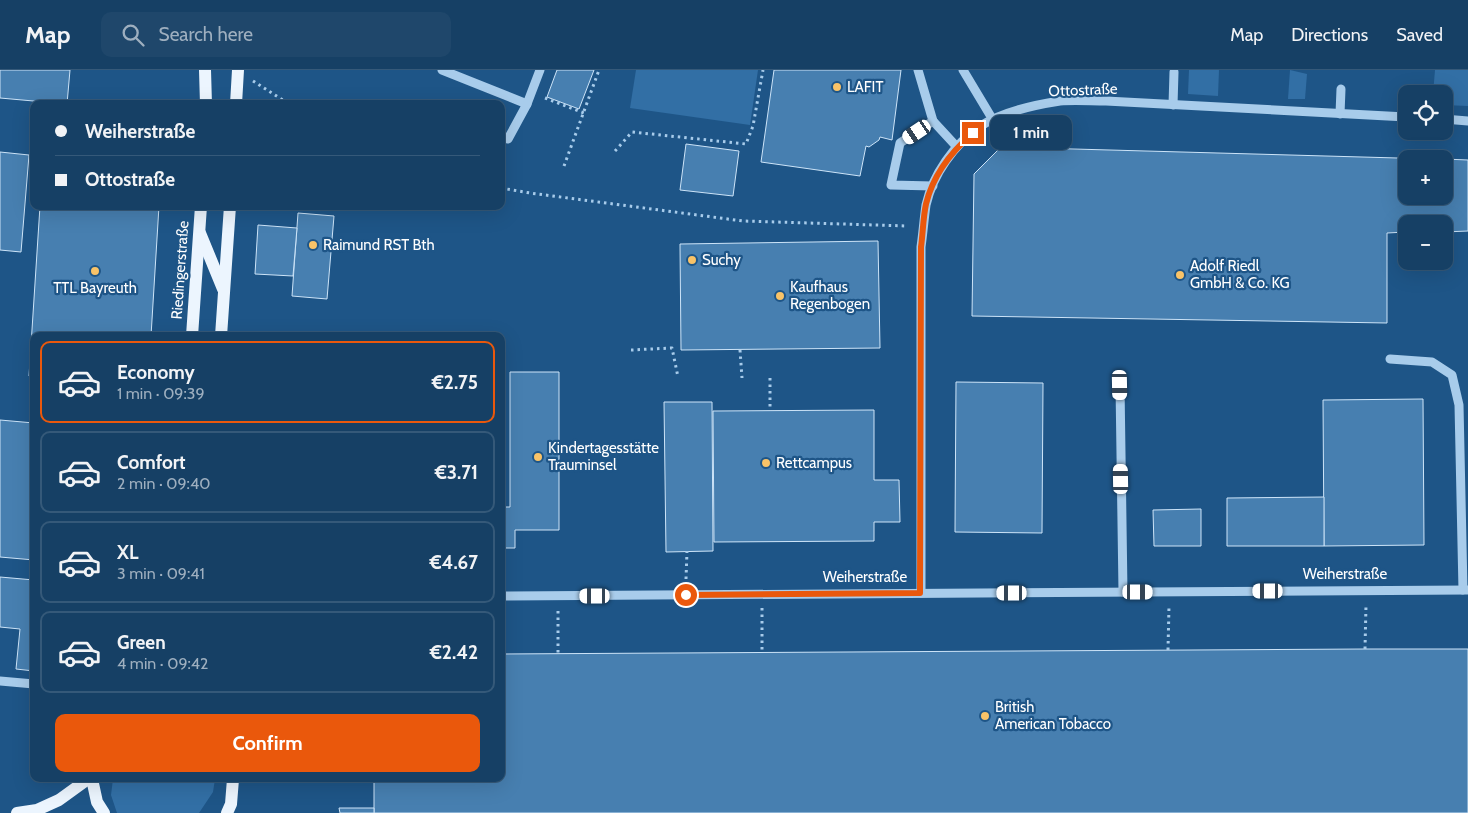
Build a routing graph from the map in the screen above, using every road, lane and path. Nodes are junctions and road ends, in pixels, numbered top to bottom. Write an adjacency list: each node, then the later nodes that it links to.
1 (206, 70): 12 (main road)
2 (442, 70): 15 (street)
3 (540, 70): 11 (street)
4 (599, 70): 17 (path)
5 (762, 70): 26 (path)
6 (918, 70): 22 (street)
7 (963, 70): 20 (street)
8 (238, 71): 13 (main road); 14 (path)
9 (1174, 72): 16 (street)
10 (1341, 89): 18 (street)
11 (531, 93): 15 (street); 17 (path)
12 (206, 100)
13 (236, 100)
14 (283, 100)
15 (526, 104): 24 (street)
16 (1173, 104): 18 (street, Ottostraße); 20 (street, Ottostraße)
17 (584, 113): 27 (path)
18 (1340, 114): 19 (street, Ottostraße)
19 (1398, 117)
20 (993, 120): 25 (street, Ottostraße)
21 (1453, 120): 23 (street)
22 (933, 121): 25 (street); 28 (street)
23 (1468, 121)
24 (508, 138)
25 (958, 147): 28 (street, Ottostraße)
26 (615, 151)
27 (564, 166)
28 (933, 186): 32 (street, Ottostraße)
29 (505, 189): 32 (path)
30 (201, 210): 33 (main road, Riedingerstraße)
31 (230, 210): 34 (main road)
32 (924, 227): 50 (street, Ottostraße)
33 (199, 231): 34 (main road); 35 (main road, Riedingerstraße)
34 (224, 292): 36 (main road)
35 (192, 332)
36 (221, 332)
37 (631, 350): 40 (path)
38 (740, 350): 41 (path)
39 (1390, 359): 47 (street)
40 (678, 377)
41 (742, 378)
42 (770, 378): 44 (path)
43 (1120, 385): 48 (street)
44 (770, 410)
45 (687, 551): 51 (path)
46 (1366, 590): 47 (street, Weiherstraße); 49 (street, Weiherstraße); 55 (path)
47 (1465, 590)
48 (1123, 592): 49 (street, Weiherstraße); 50 (street, Weiherstraße)
49 (1169, 592): 56 (path)
50 (920, 593): 52 (street, Weiherstraße)
51 (686, 595): 52 (street, Weiherstraße); 54 (street, Weiherstraße)
52 (762, 595): 57 (path)
53 (505, 596): 54 (street, Weiherstraße)
54 (557, 596): 58 (path)
55 (1365, 649)
56 (1168, 650)
57 (762, 652)
58 (558, 653)
59 (0, 682): 60 (street)
60 (30, 684)
61 (84, 782): 64 (main road)
62 (93, 782): 65 (main road)
63 (234, 782): 66 (main road)
64 (17, 813)
65 (104, 813)
66 (227, 813)

